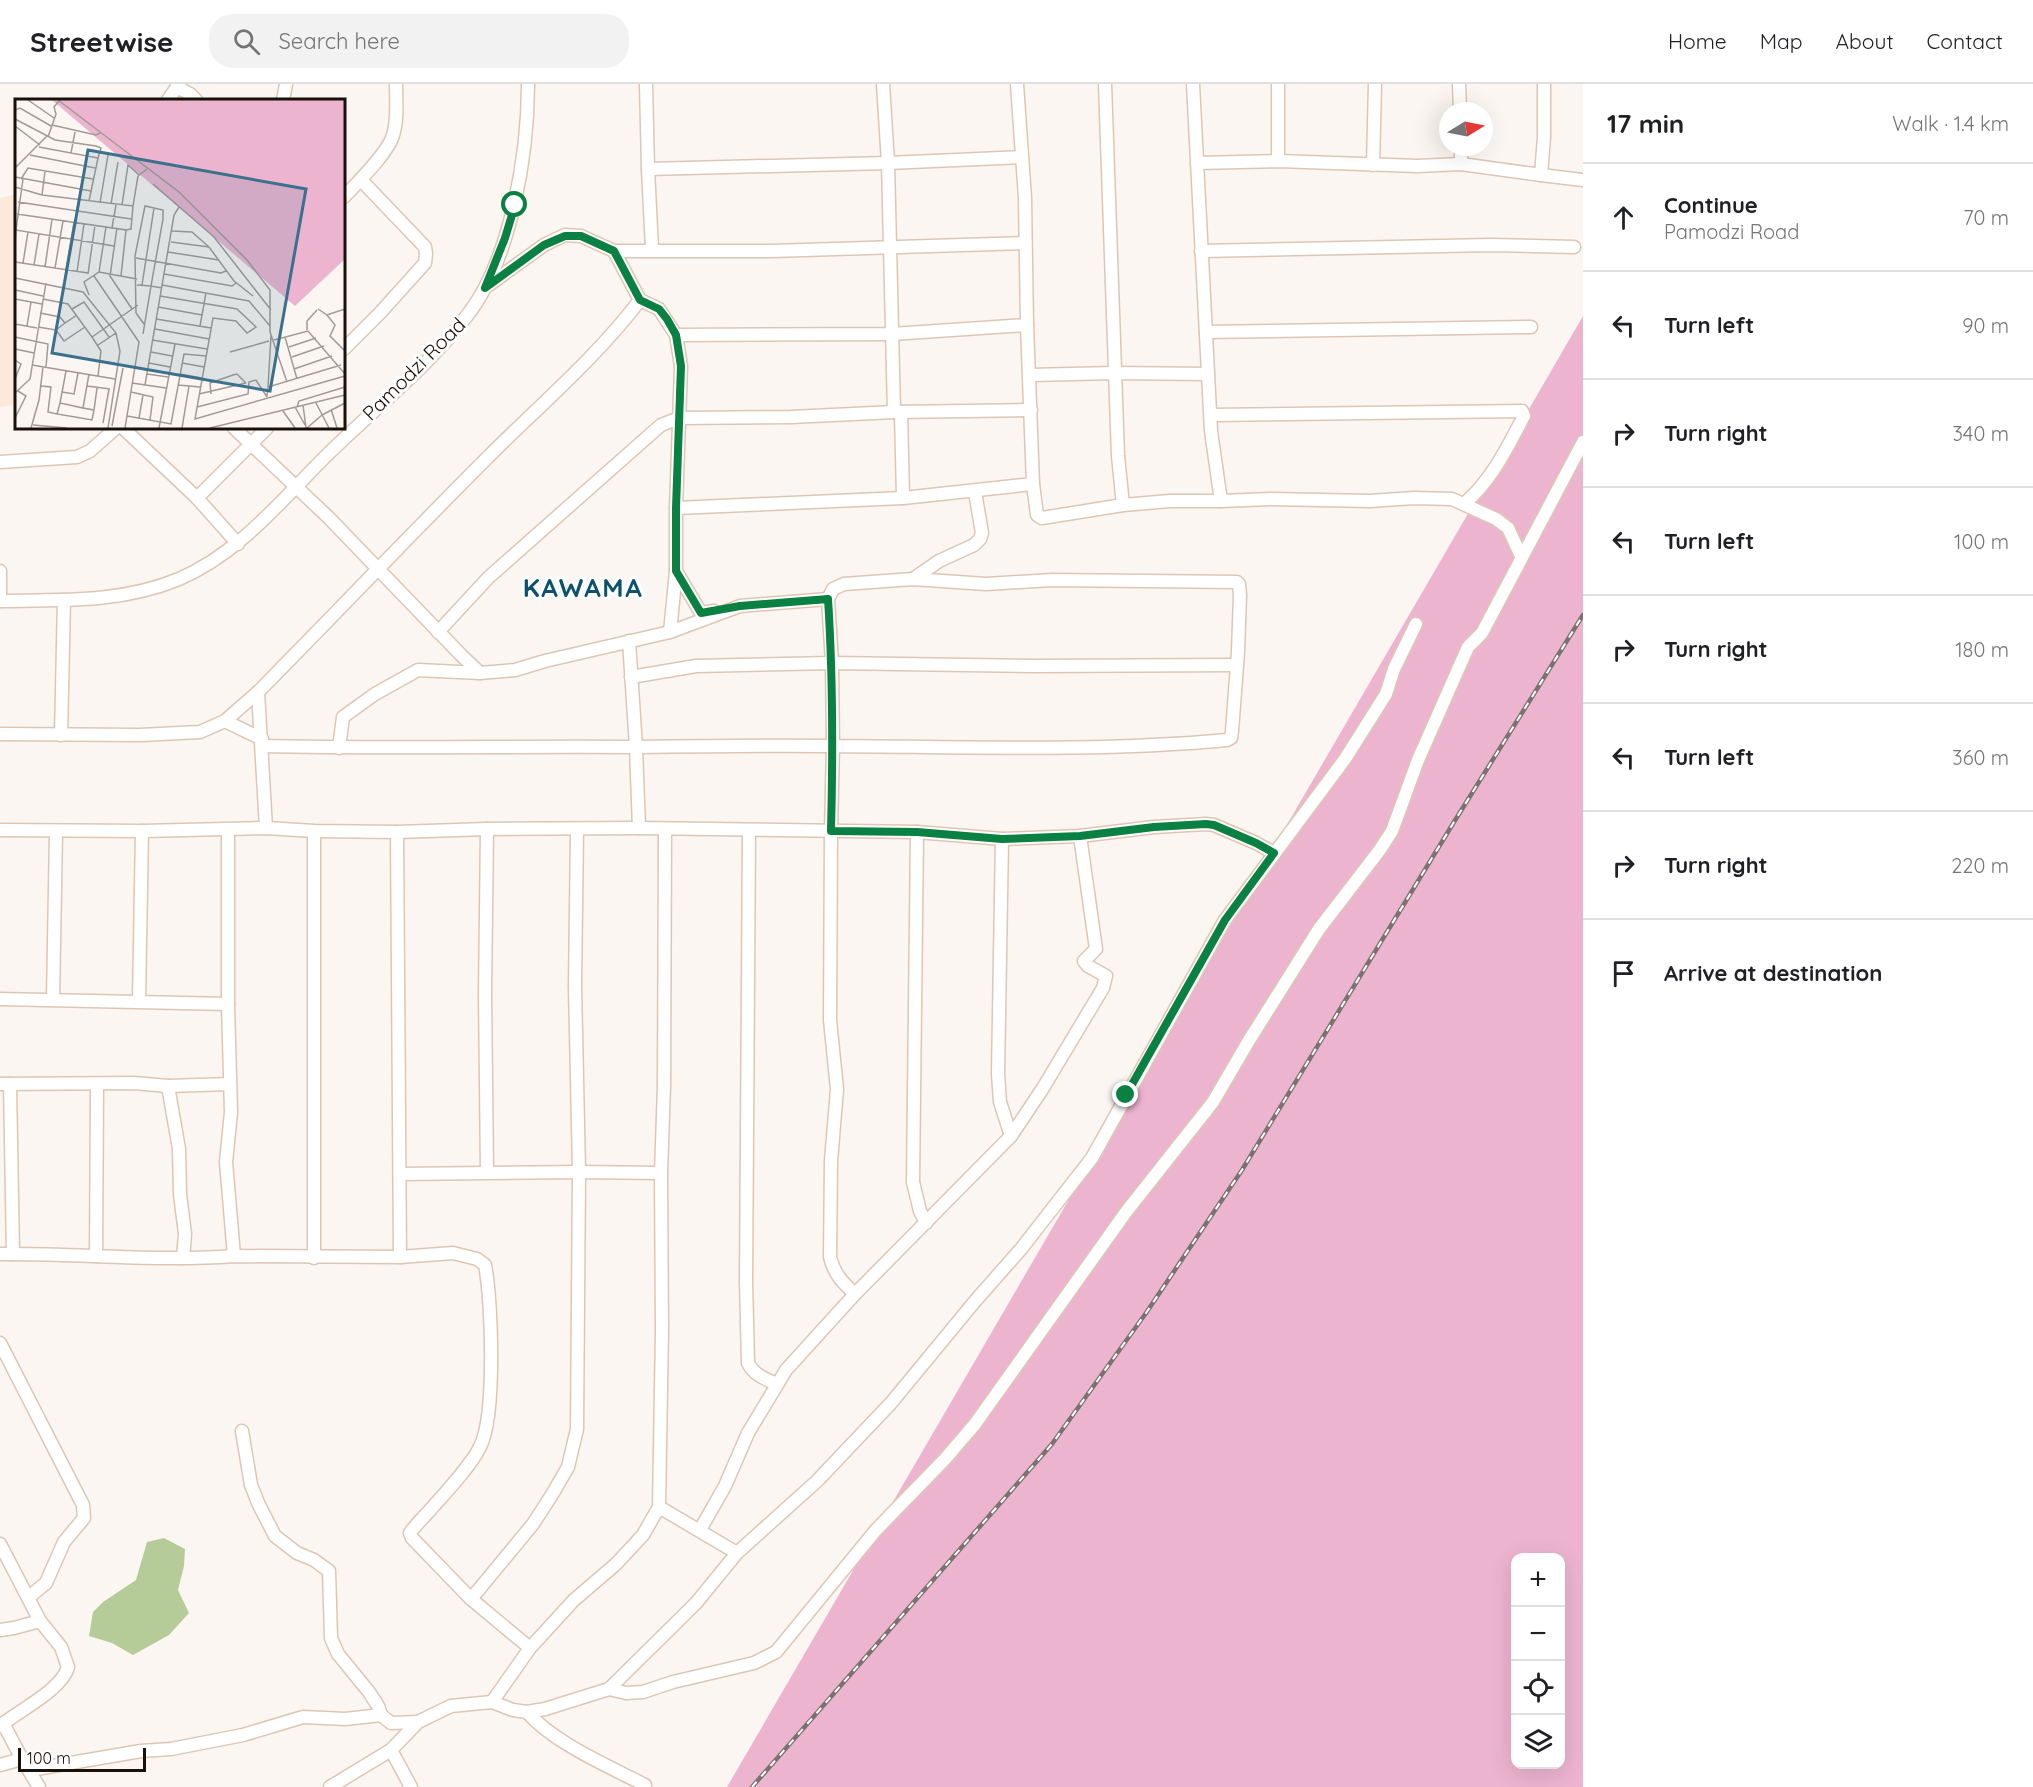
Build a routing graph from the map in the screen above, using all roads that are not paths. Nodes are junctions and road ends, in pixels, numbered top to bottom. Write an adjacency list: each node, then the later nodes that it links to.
1 (286, 84): 16 (street)
2 (396, 84): 27 (street)
3 (528, 84): 36 (street, Pamodzi Road)
4 (646, 84): 25 (street)
5 (884, 84): 21 (street)
6 (1017, 84): 19 (street)
7 (1105, 84): 44 (street)
8 (1193, 84): 22 (street)
9 (1278, 84): 20 (street)
10 (1375, 84): 24 (street)
11 (1459, 84): 17 (street)
12 (1544, 84): 26 (street)
13 (177, 86): 14 (street); 15 (street)
14 (169, 99)
15 (195, 99)
16 (283, 99)
17 (1460, 102)
18 (1461, 156): 23 (street)
19 (1021, 157): 21 (street); 30 (street)
20 (1278, 161): 22 (street); 24 (street)
21 (888, 163): 25 (street); 31 (street)
22 (1197, 163): 35 (street)
23 (1461, 164): 24 (street); 26 (street)
24 (1372, 165)
25 (648, 169): 33 (street)
26 (1541, 175): 28 (street)
27 (361, 180): 29 (street); 43 (street)
28 (1583, 180)
29 (345, 195)
30 (1025, 243): 31 (street); 38 (street)
31 (890, 246): 33 (street); 41 (street)
32 (1574, 247): 35 (street)
33 (652, 249): 34 (street)
34 (614, 251): 36 (street); 37 (street)
35 (1201, 251): 40 (street)
36 (485, 288): 59 (street, Pamodzi Road)
37 (640, 300): 42 (street); 69 (street)
38 (1027, 325): 41 (street); 46 (street)
39 (1532, 327): 40 (street)
40 (1206, 332): 45 (street)
41 (892, 334): 42 (street); 48 (street)
42 (676, 335): 50 (street)
43 (345, 348)
44 (1114, 373): 45 (street); 46 (street); 65 (street)
45 (1208, 374): 49 (street)
46 (1030, 375): 47 (street)
47 (1031, 410): 48 (street); 58 (street)
48 (898, 412): 50 (street); 62 (street)
49 (1211, 415): 63 (street); 64 (street)
50 (679, 418): 66 (street); 78 (street)
51 (115, 429): 57 (street)
52 (124, 429): 61 (street)
53 (235, 429): 56 (street)
54 (266, 429): 56 (street)
55 (1583, 442): 68 (street)
56 (251, 444): 59 (street); 61 (street)
57 (0, 462)
58 (1033, 484): 60 (street); 65 (street)
59 (295, 487): 67 (street, Pamodzi Road); 69 (street)
60 (975, 492): 62 (street); 72 (street)
61 (197, 498): 67 (street)
62 (903, 498): 66 (street)
63 (1221, 501): 64 (street); 65 (street)
64 (1465, 503): 68 (street)
65 (1123, 505)
66 (676, 508): 71 (street)
67 (238, 544): 74 (street, Pamodzi Road)
68 (1521, 556): 145 (street)
69 (378, 570): 78 (street); 87 (street)
70 (0, 571): 75 (street)
71 (676, 571): 76 (street); 79 (street)
72 (913, 579): 73 (street); 83 (street)
73 (828, 599): 76 (street); 82 (street)
74 (64, 600): 75 (street, Pamodzi Road); 90 (street)
75 (0, 601)
76 (740, 606): 79 (street)
77 (1416, 624): 111 (street)
78 (438, 632): 81 (street)
79 (670, 632): 80 (street)
80 (629, 641): 85 (street); 86 (street)
81 (461, 656): 84 (street); 85 (street)
82 (832, 663): 83 (street); 86 (street); 92 (street)
83 (1237, 665): 92 (street)
84 (452, 672): 85 (street); 94 (street)
85 (480, 673)
86 (631, 676): 93 (street)
87 (258, 692): 88 (street); 91 (street)
88 (225, 721): 90 (street); 91 (street)
89 (0, 734): 90 (street)
90 (61, 735)
91 (262, 743): 94 (street); 95 (street)
92 (833, 746): 93 (street); 106 (street)
93 (636, 747): 94 (street); 96 (street)
94 (339, 748)
95 (266, 828): 100 (street); 105 (street)
96 (639, 828): 98 (street); 101 (street)
97 (487, 829): 98 (street); 107 (street); 121 (street)
98 (578, 829): 122 (street)
99 (0, 830): 103 (street)
100 (228, 830): 104 (street); 115 (street)
101 (665, 830): 102 (street); 123 (street)
102 (749, 830): 106 (street); 134 (street)
103 (56, 831): 104 (street); 113 (street)
104 (142, 831): 114 (street)
105 (314, 831): 107 (street); 129 (street)
106 (831, 831): 108 (street); 132 (street)
107 (397, 832): 124 (street)
108 (917, 832): 110 (street); 125 (street)
109 (1080, 836): 110 (street); 111 (street); 120 (street)
110 (1002, 839): 120 (street)
111 (1274, 853): 139 (street)
112 (0, 999): 113 (street)
113 (53, 1000): 114 (street)
114 (139, 1001): 115 (street)
115 (228, 1004): 117 (street)
116 (5, 1084): 118 (street); 126 (street)
117 (230, 1084): 119 (street); 128 (street)
118 (97, 1085): 119 (street); 127 (street)
119 (168, 1086): 131 (street)
120 (1011, 1136): 125 (street)
121 (486, 1172): 122 (street); 124 (street)
122 (579, 1172): 123 (street); 141 (street)
123 (661, 1173): 136 (street)
124 (400, 1174): 130 (street)
125 (926, 1223): 132 (street)
126 (6, 1254): 127 (street)
127 (96, 1256): 131 (street)
128 (234, 1256): 129 (street); 131 (street)
129 (314, 1257): 130 (street)
130 (400, 1257): 141 (street)
131 (183, 1258)
132 (855, 1294): 134 (street)
133 (0, 1343): 140 (street)
134 (777, 1384): 137 (street)
135 (242, 1431): 148 (street)
136 (659, 1507): 137 (street); 144 (street)
137 (700, 1530): 139 (street)
138 (0, 1544): 140 (street)
139 (737, 1553): 145 (street)
140 (29, 1597): 142 (street)
141 (471, 1599): 144 (street)
142 (40, 1620): 143 (street); 150 (street)
143 (0, 1630)
144 (530, 1647): 146 (street)
145 (609, 1689): 147 (street)
146 (492, 1702): 147 (street); 149 (street)
147 (527, 1712): 154 (street)
148 (381, 1715): 149 (street); 153 (street)
149 (418, 1722): 151 (street)
150 (2, 1724): 153 (street)
151 (391, 1750): 156 (street); 157 (street)
152 (0, 1765): 153 (street)
153 (26, 1765): 155 (street)
154 (645, 1785)
155 (39, 1787)
156 (330, 1787)
157 (411, 1787)

